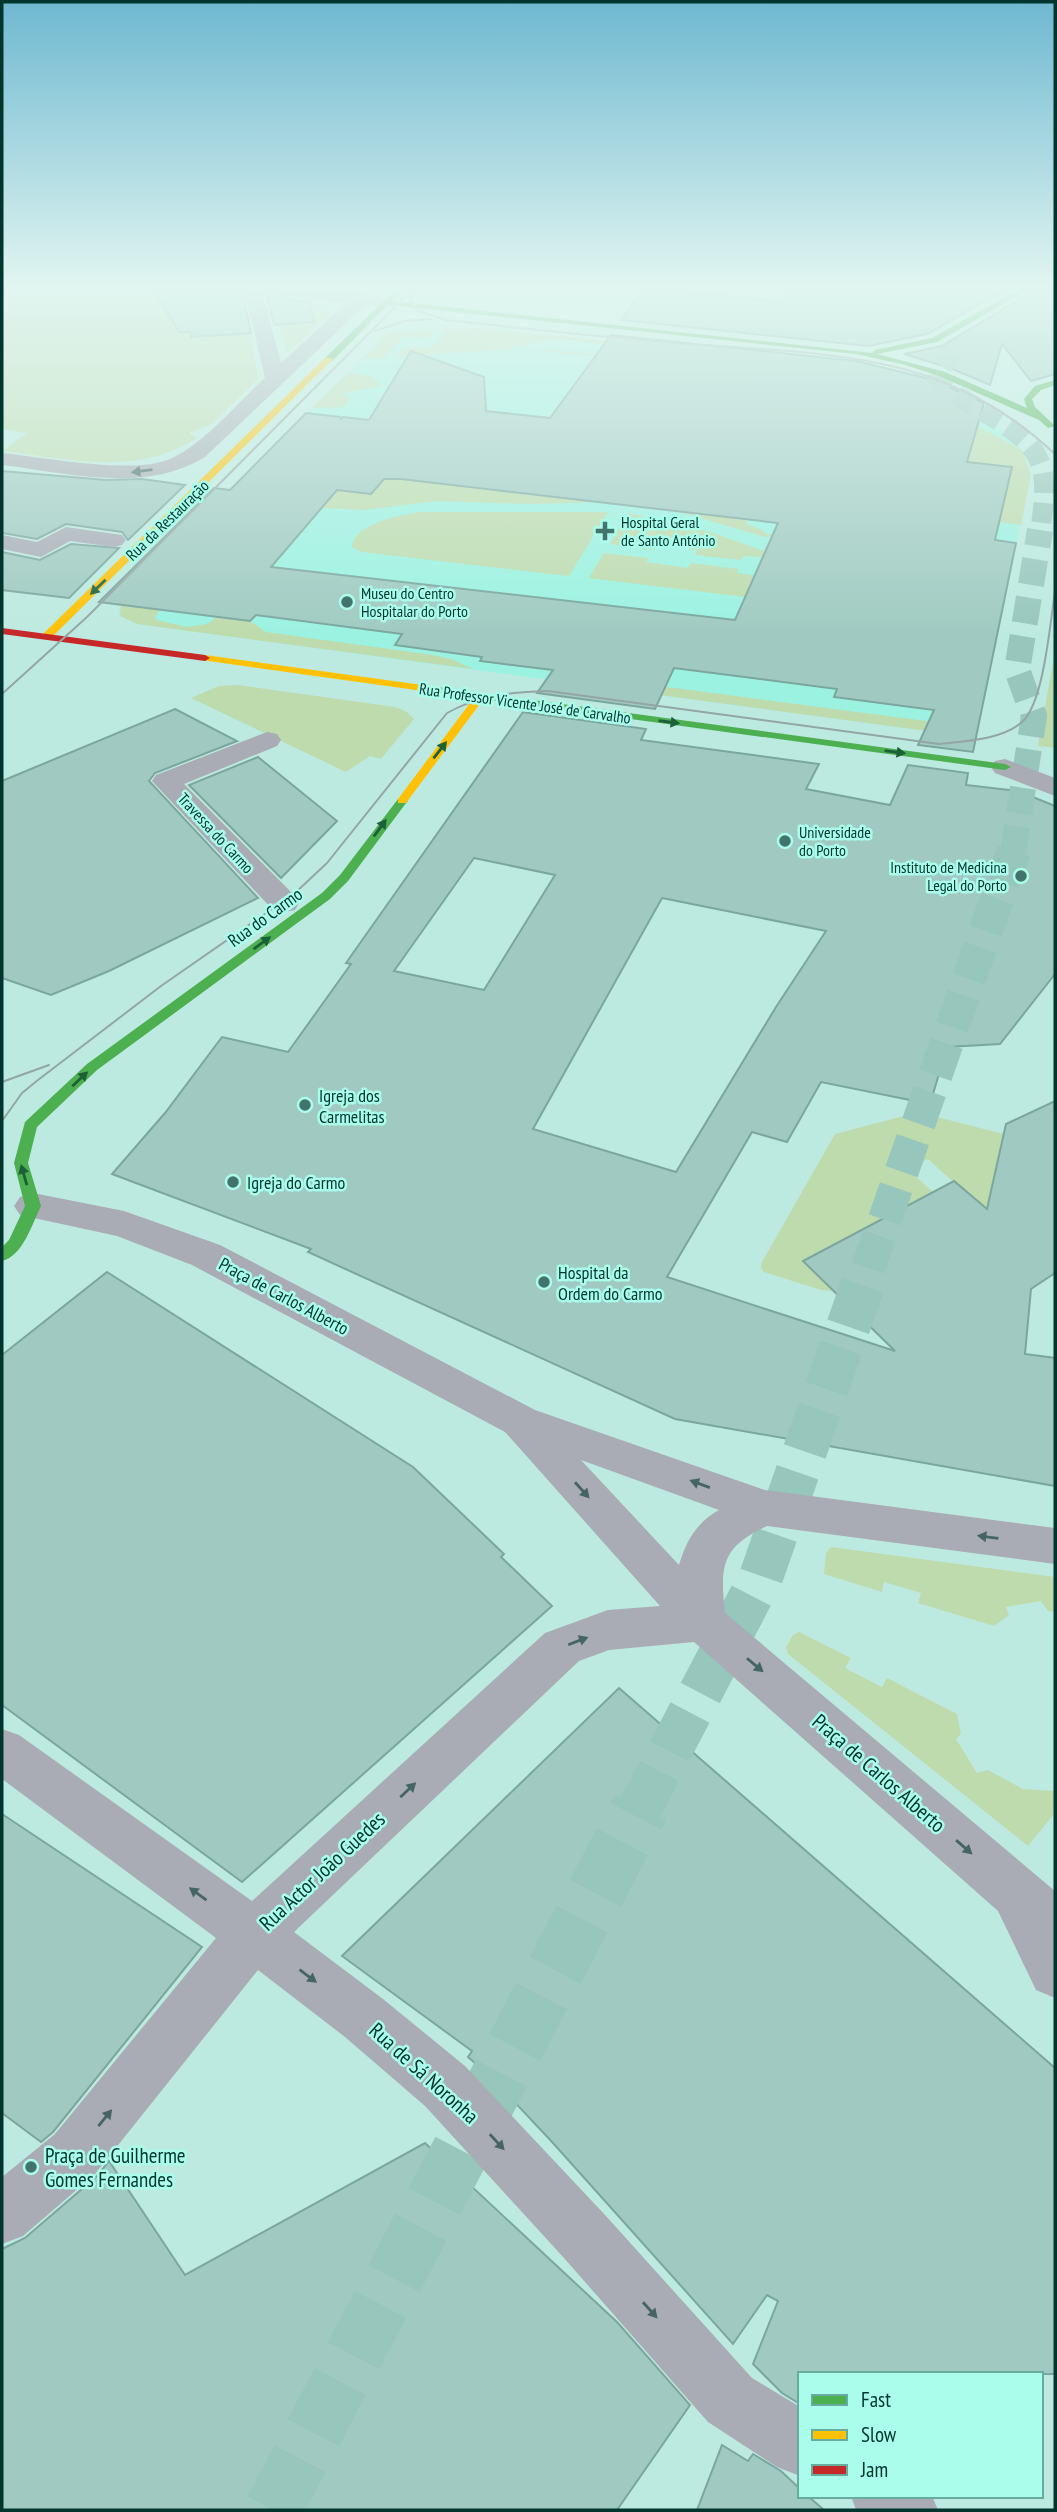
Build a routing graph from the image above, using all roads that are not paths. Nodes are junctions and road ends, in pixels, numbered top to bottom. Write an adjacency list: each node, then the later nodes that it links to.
1 (251, 401): 6 (street, one-way to 6)
2 (287, 401): 10 (main road, Rua da Restauração, one-way to 10)
3 (1001, 401): 5 (main road)
4 (1028, 401): 5 (main road)
5 (1051, 424)
6 (2, 459)
7 (114, 540): 8 (street)
8 (2, 542)
9 (2, 631): 10 (main road, Rua Professor Vicente José de Carvalho)
10 (46, 637): 11 (main road, Rua Professor Vicente José de Carvalho)
11 (480, 697): 13 (main road, Rua Professor Vicente José de Carvalho, one-way to 13); 16 (main road, Rua do Carmo, one-way to 11)
12 (267, 740): 15 (street, Travessa do Carmo)
13 (1005, 767): 14 (street)
14 (1055, 788)
15 (284, 903)
16 (33, 1206): 17 (main road); 18 (street, Praça de Carlos Alberto)
17 (2, 1256)
18 (520, 1421): 19 (street, Praça de Carlos Alberto, one-way to 18); 21 (street, Praça de Carlos Alberto, one-way to 21)
19 (764, 1508): 20 (street, Praça de Carlos Alberto, one-way to 19); 21 (street)
20 (1055, 1546)
21 (703, 1622): 23 (street, Praça de Carlos Alberto, one-way to 23); 24 (street, Rua Actor João Guedes, one-way to 21)
22 (2, 1751): 24 (street, Rua de Sá Noronha, one-way to 22)
23 (1036, 1908): 25 (street)
24 (254, 1934): 26 (street, Rua Actor João Guedes, one-way to 24); 27 (street, Rua de Sá Noronha, one-way to 27)
25 (1055, 1971)
26 (2, 2215)
27 (798, 2443)
28 (886, 2498): 29 (street)
29 (905, 2510)

